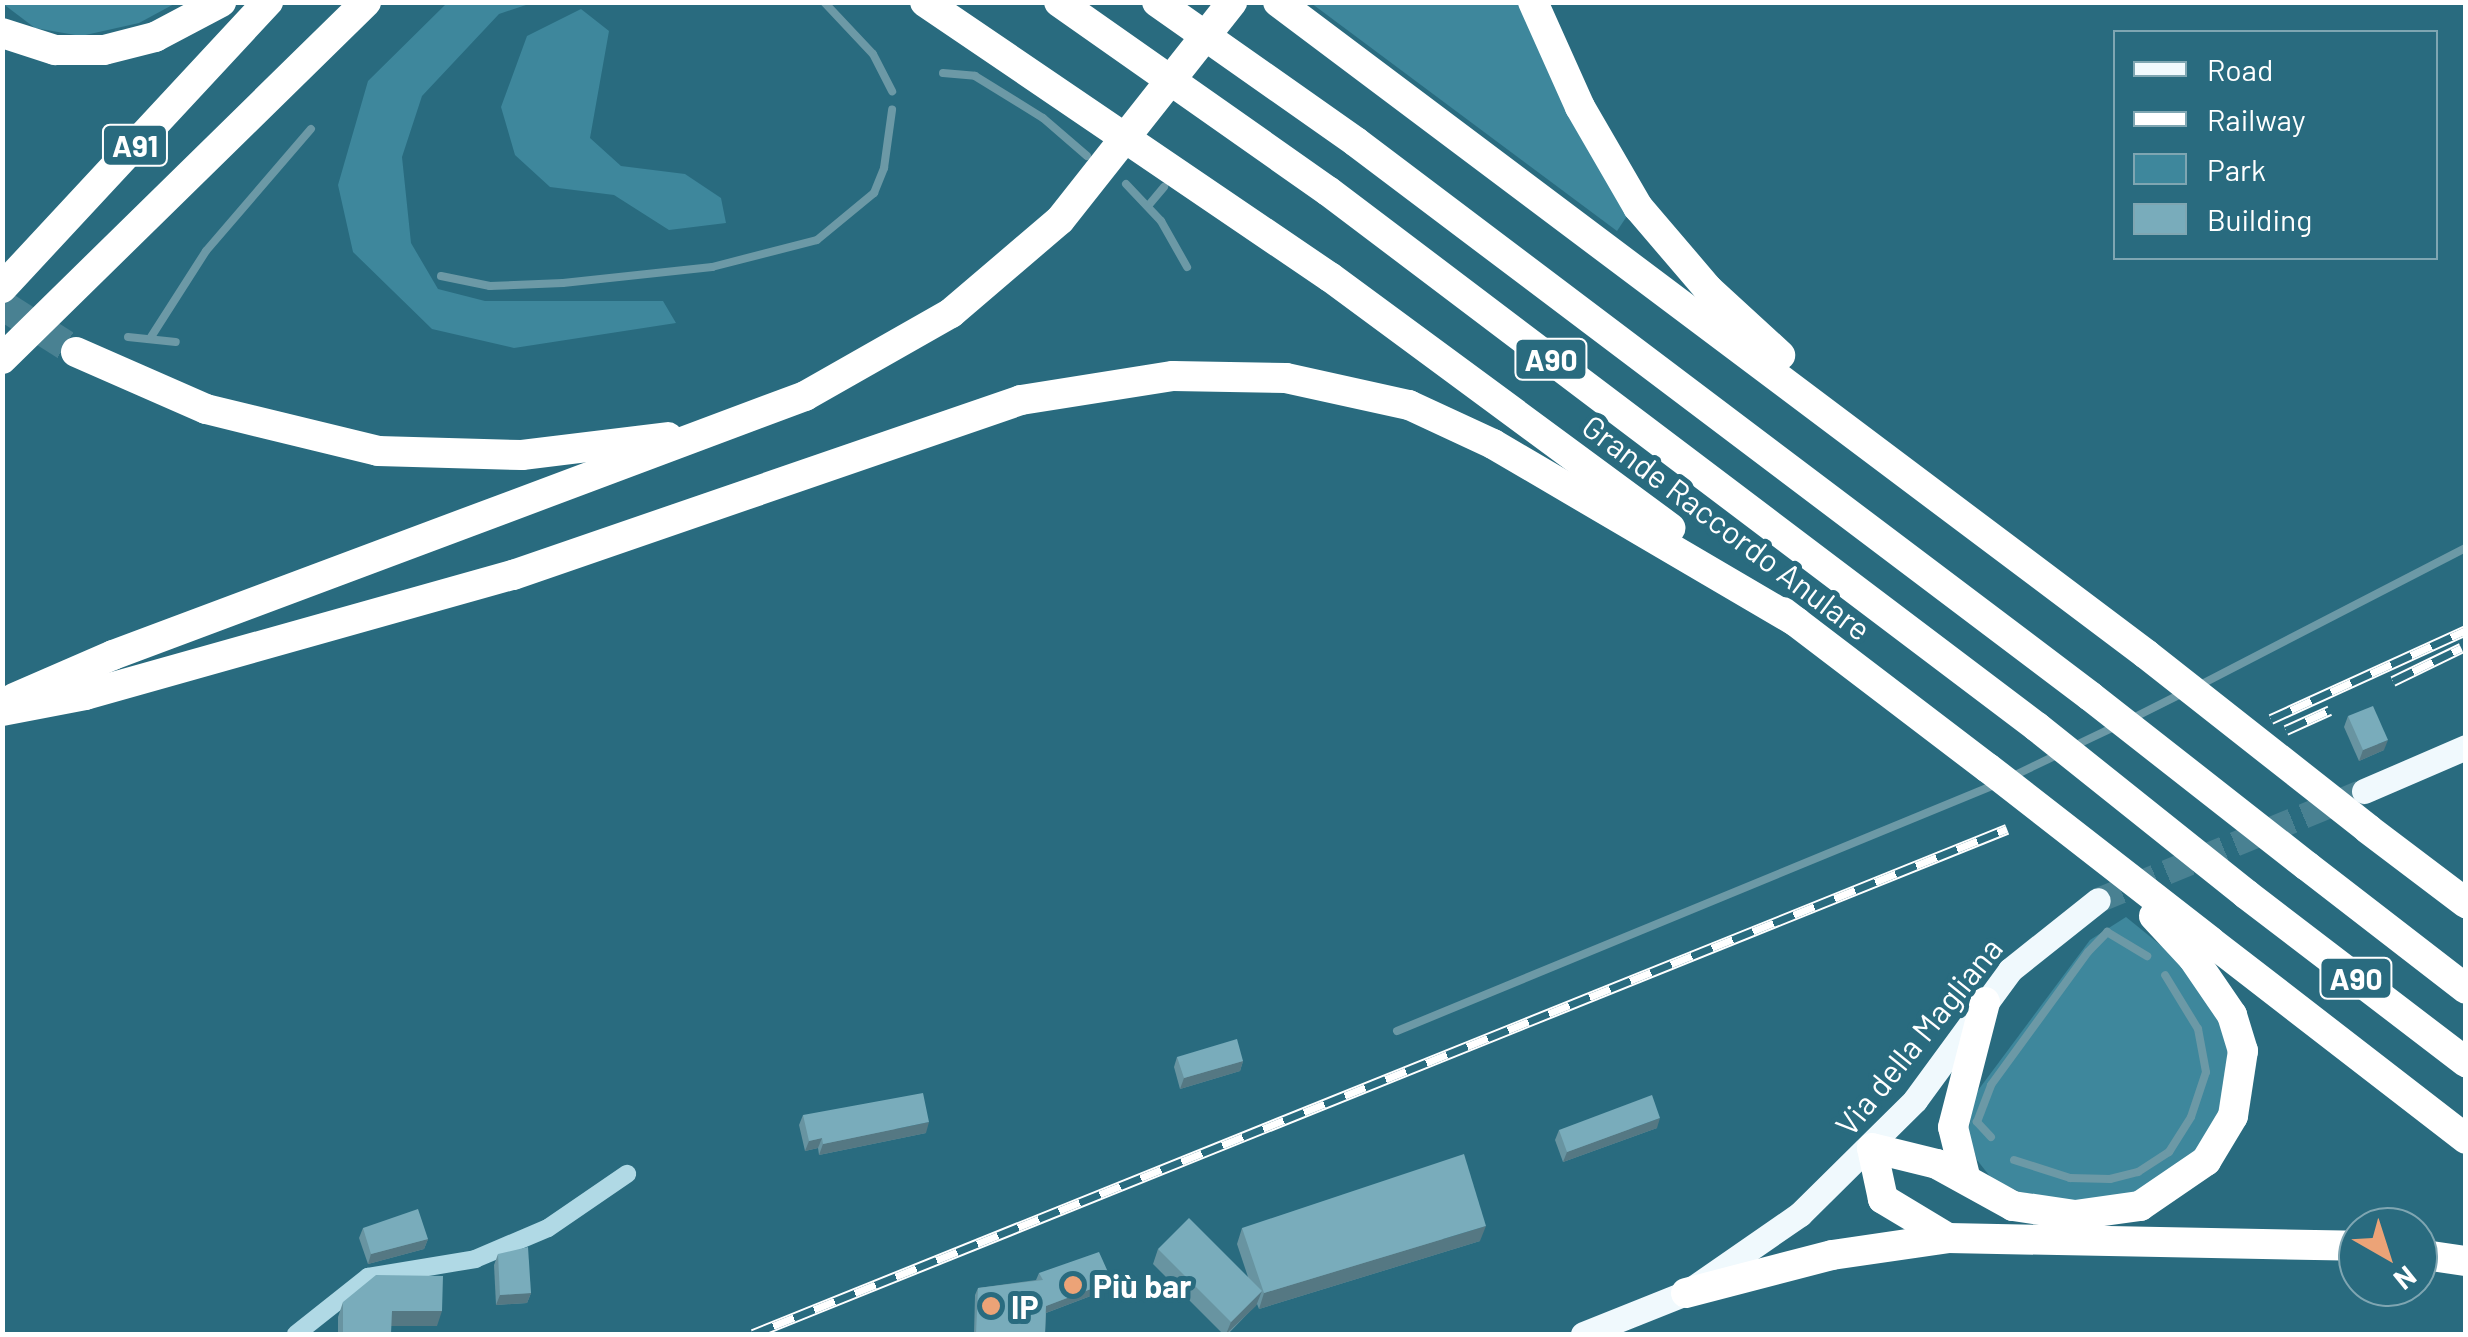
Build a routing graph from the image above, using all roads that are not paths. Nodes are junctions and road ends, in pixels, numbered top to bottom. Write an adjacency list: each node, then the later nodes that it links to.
1 (222, 2): 10 (highway)
2 (268, 2): 11 (highway, A91)
3 (366, 2): 13 (highway, A91)
4 (925, 2): 16 (highway, Grande Raccordo Anulare)
5 (1059, 2): 25 (highway, Grande Raccordo Anulare / A90, bridge)
6 (1157, 2): 23 (highway, A90, bridge)
7 (1232, 2): 14 (highway, bridge)
8 (1278, 2): 15 (highway)
9 (1533, 2): 15 (highway)
10 (2, 34)
11 (2, 288)
12 (76, 352): 14 (highway)
13 (2, 359)
14 (805, 396): 17 (highway)
15 (2075, 600): 21 (highway, bridge)
16 (1797, 622): 17 (highway); 22 (highway, Grande Raccordo Anulare, bridge)
17 (2, 708)
18 (2466, 747): 19 (main road)
19 (2364, 791)
20 (2098, 900): 24 (main road, Via della Magliana)
21 (2466, 900)
22 (2202, 950): 26 (highway); 29 (highway)
23 (2466, 988)
24 (1985, 1002): 27 (main road, Via della Magliana); 29 (highway)
25 (2466, 1062)
26 (2466, 1139)
27 (1872, 1148): 29 (highway); 30 (highway); 34 (main road, Via della Magliana)
28 (627, 1174): 35 (street)
29 (1966, 1176)
30 (1948, 1238): 31 (highway); 34 (highway)
31 (2338, 1246)
32 (2438, 1256): 33 (highway)
33 (2466, 1260)
34 (1686, 1293): 36 (main road, Via della Magliana)
35 (296, 1334)
36 (1584, 1334)

